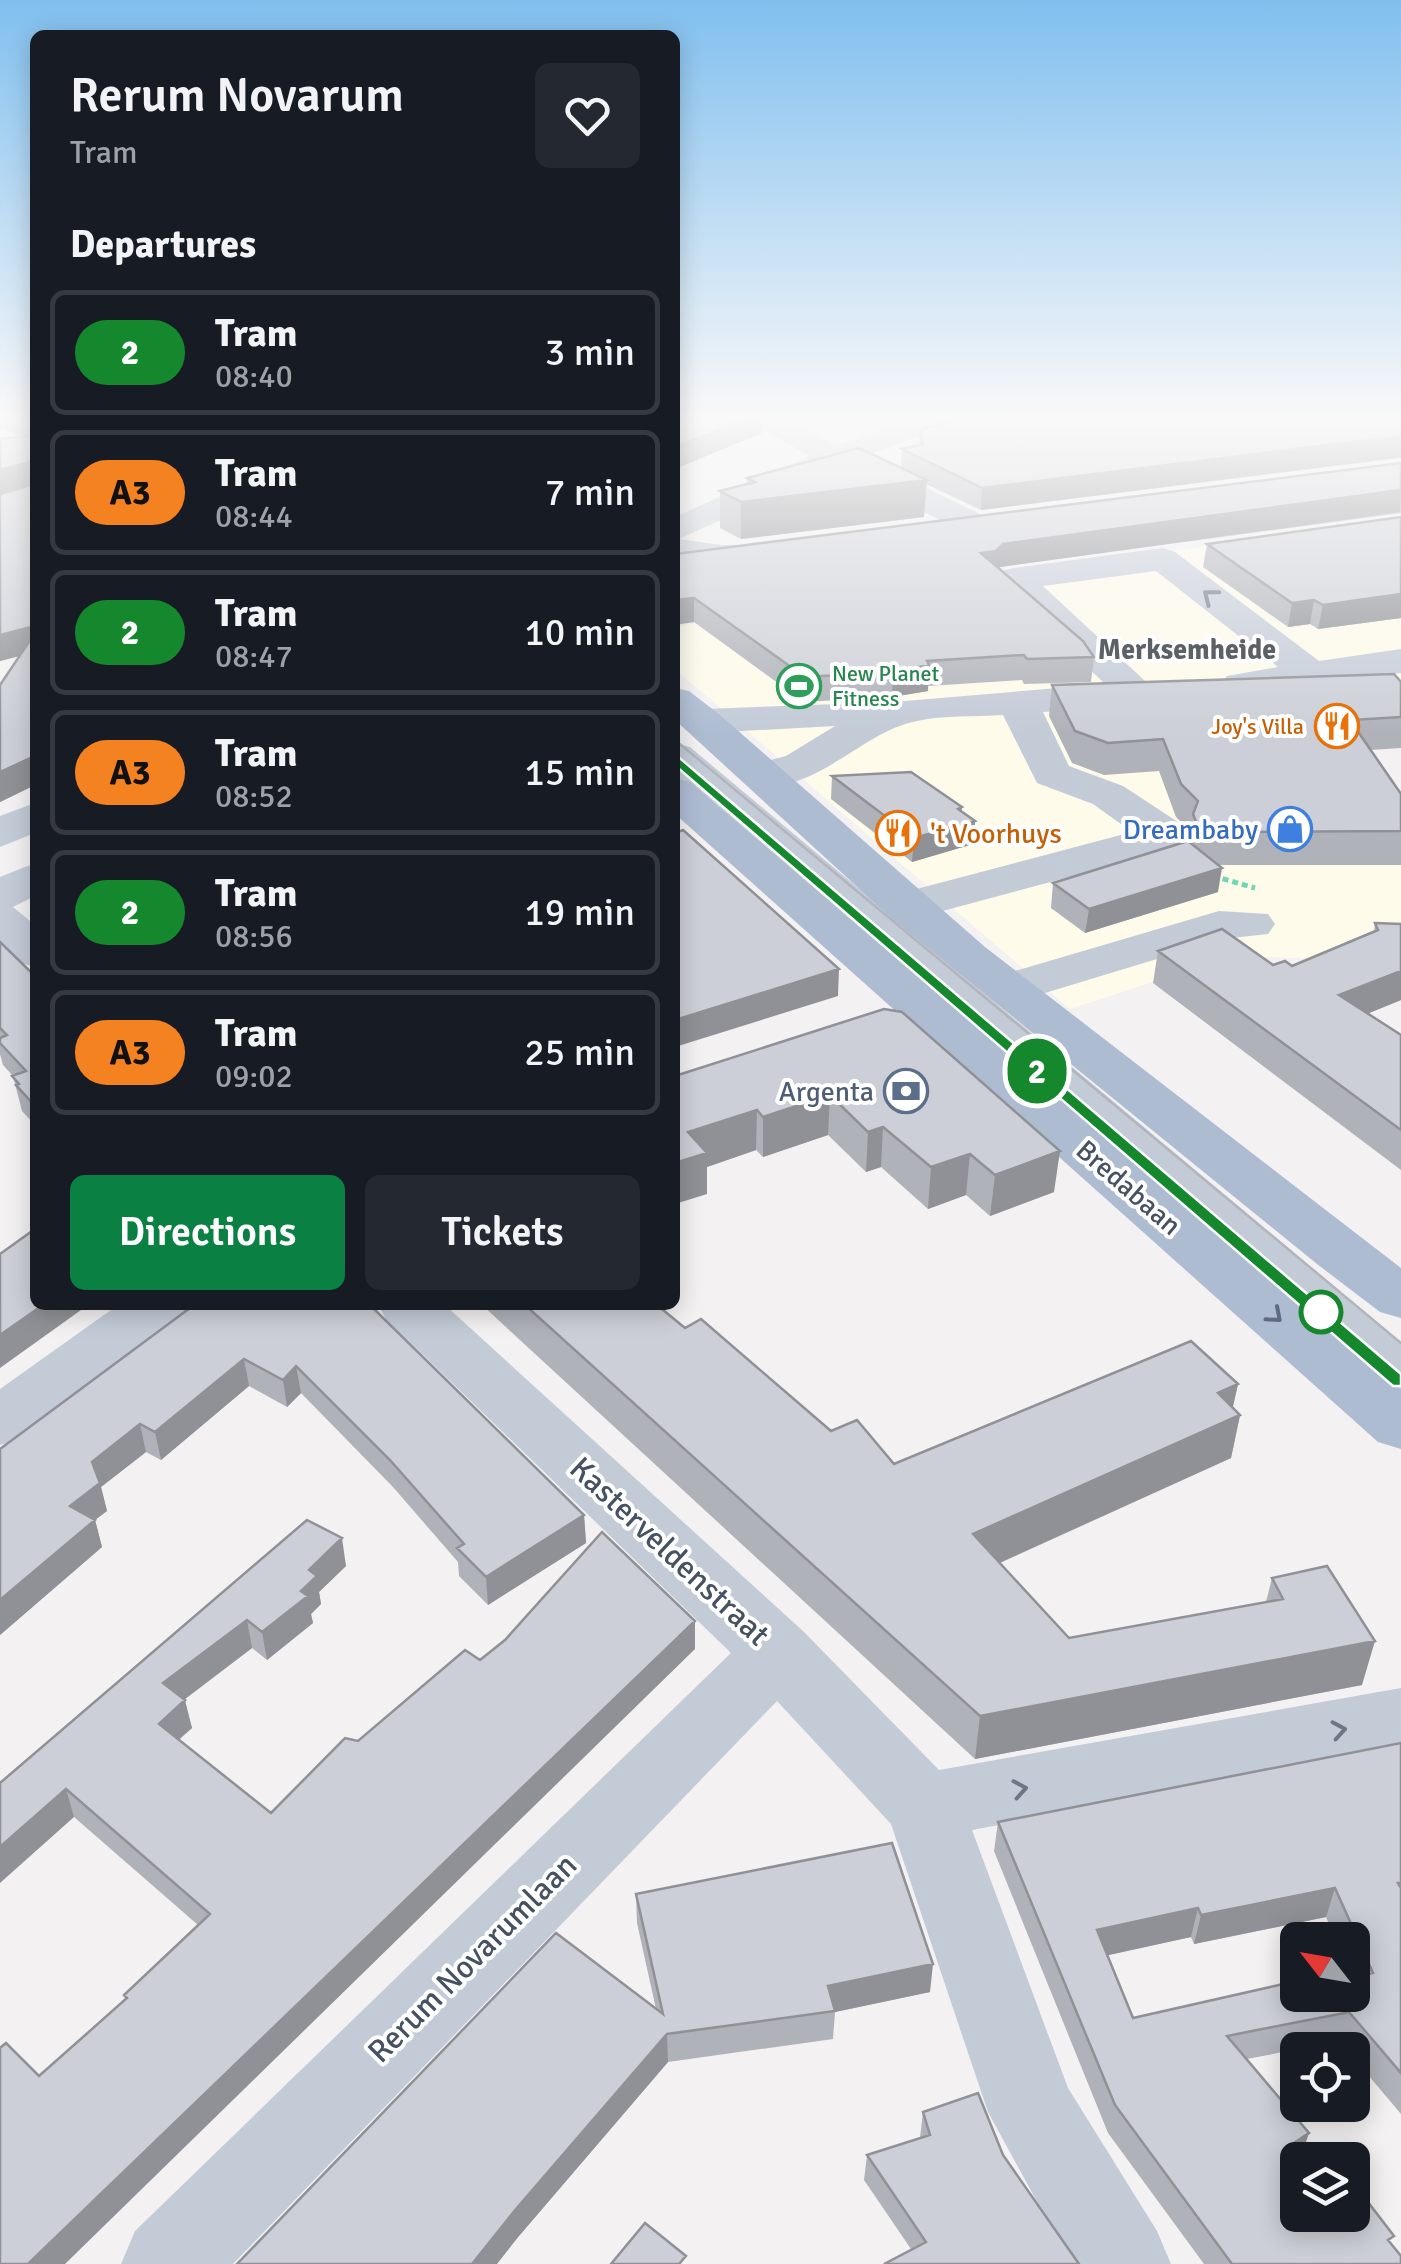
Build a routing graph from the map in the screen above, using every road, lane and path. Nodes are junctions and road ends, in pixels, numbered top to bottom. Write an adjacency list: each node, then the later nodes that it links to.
1 (971, 523): 3 (street)
2 (995, 523): 3 (street)
3 (976, 525): 4 (street)
4 (916, 533)
5 (789, 549): 6 (street)
6 (680, 550)
7 (1218, 551): 8 (street)
8 (1163, 559): 11 (street, one-way to 8); 12 (street)
9 (1401, 660): 11 (street)
10 (1401, 676): 11 (street)
11 (1315, 677): 12 (street)
12 (1171, 691): 13 (street)
13 (1018, 703): 14 (street); 20 (street)
14 (898, 720): 15 (street); 16 (street)
15 (682, 730): 16 (main road); 31 (street); 32 (street)
16 (782, 789): 23 (main road)
17 (680, 796): 34 (main road, Bredabaan, one-way to 34)
18 (30, 819): 19 (street)
19 (0, 834)
20 (1152, 840): 23 (street); 24 (path)
21 (30, 880): 22 (street)
22 (0, 896)
23 (906, 906): 27 (main road)
24 (1253, 906): 27 (street)
25 (0, 918): 26 (street)
26 (30, 947)
27 (1009, 989): 28 (main road)
28 (1401, 1298)
29 (153, 1310): 33 (street)
30 (413, 1310): 35 (street, Kasterveldenstraat)
31 (1401, 1346)
32 (1401, 1376)
33 (0, 1422)
34 (1401, 1426)
35 (778, 1653): 37 (street, Kasterveldenstraat); 38 (street, Rerum Novarumlaan)
36 (1401, 1719): 37 (street, one-way to 36)
37 (924, 1806): 39 (street)
38 (168, 2264)
39 (1124, 2264)

